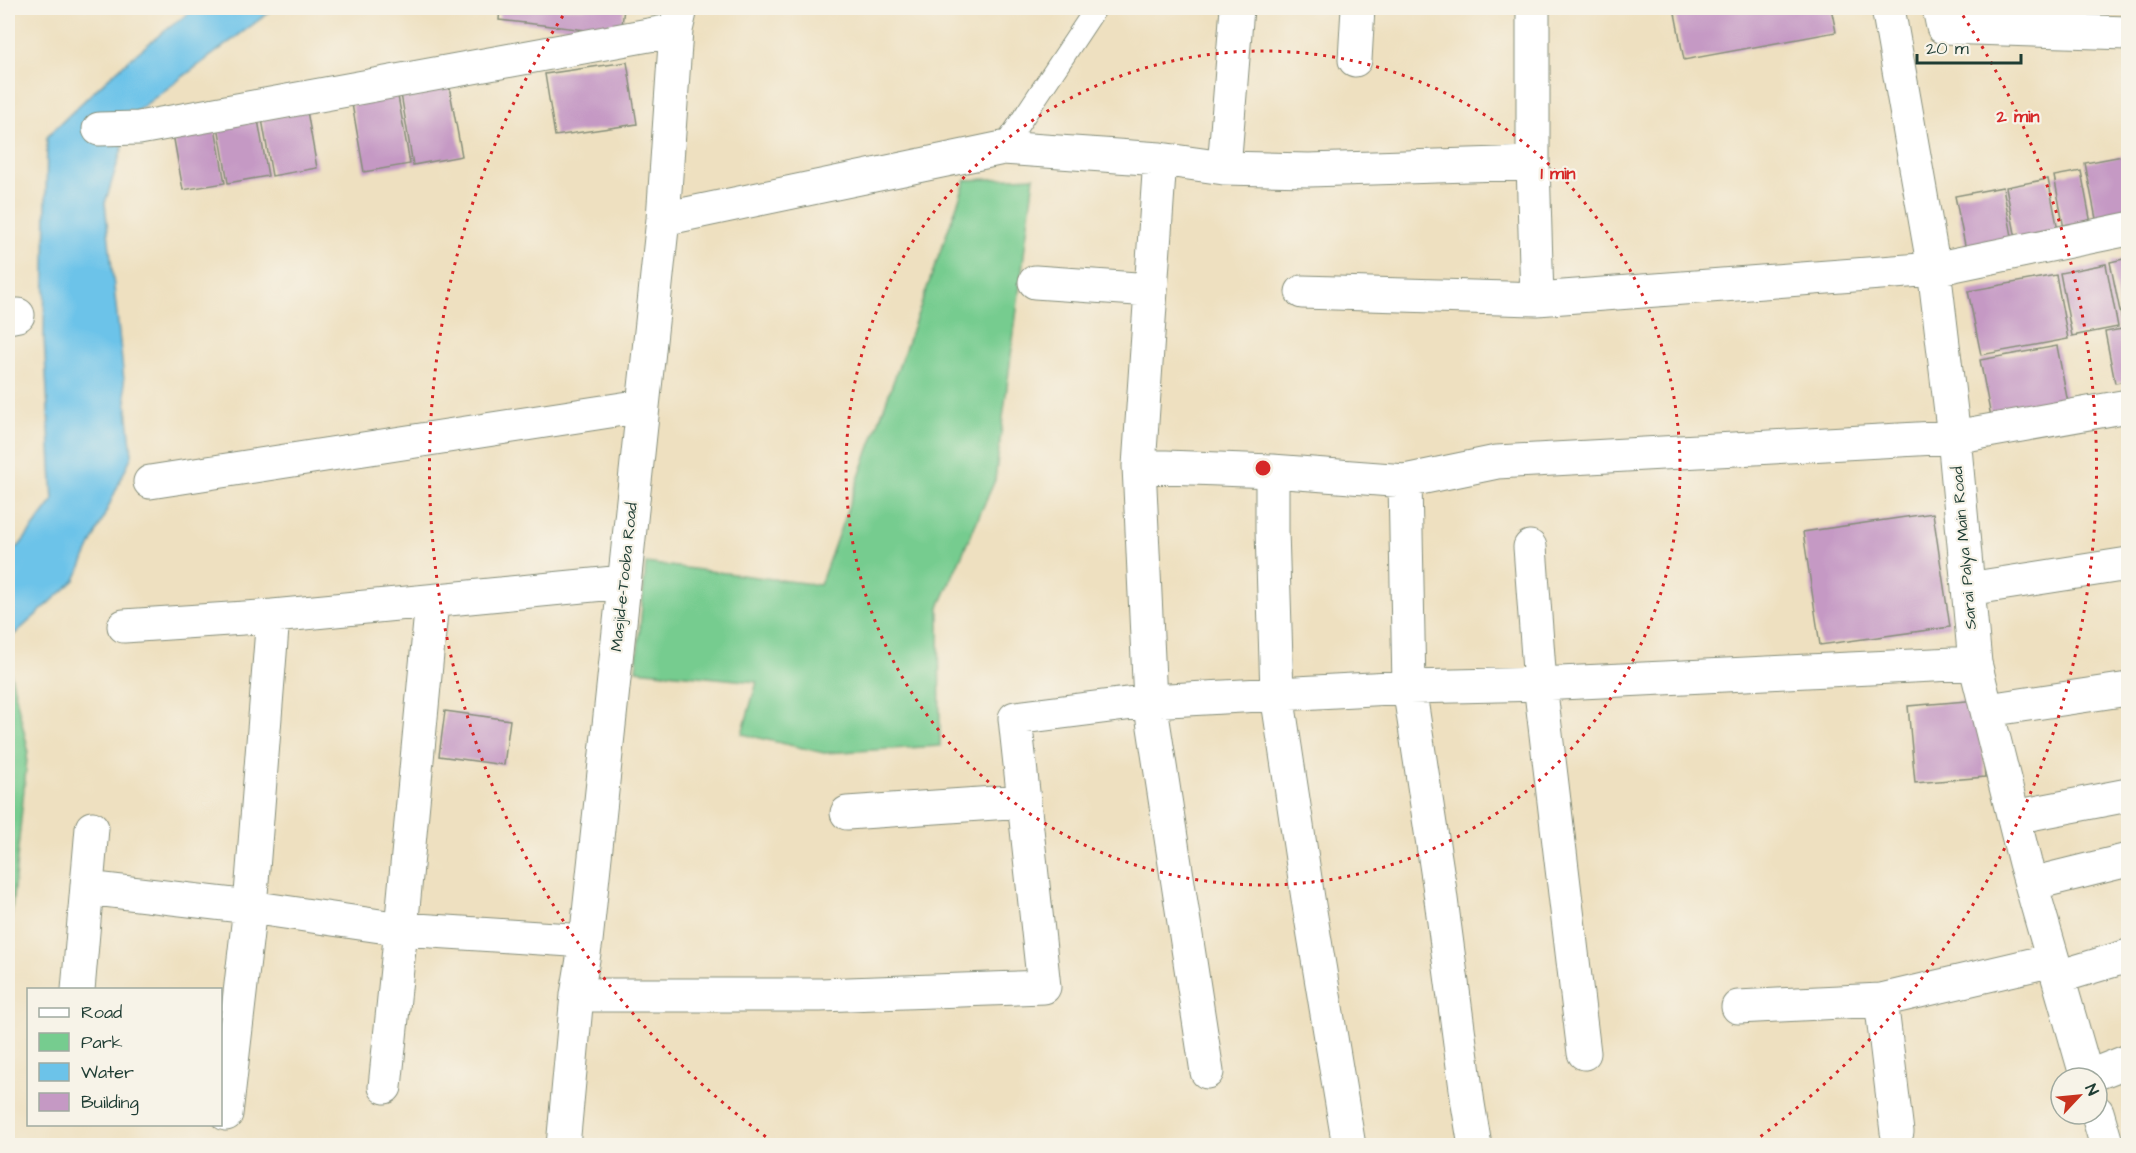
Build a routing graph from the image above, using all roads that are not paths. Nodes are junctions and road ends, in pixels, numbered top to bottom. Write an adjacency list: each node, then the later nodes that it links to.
1 (1096, 8): 11 (lane)
2 (1237, 8): 14 (street)
3 (1358, 8): 9 (street)
4 (1533, 8): 13 (street)
5 (1939, 9): 6 (street); 8 (street)
6 (1889, 10): 17 (street, Sarai Palya Main Road)
7 (678, 19): 10 (street); 15 (street, Masjid-e-Tooba Road)
8 (2128, 33)
9 (1354, 60)
10 (99, 129)
11 (1003, 148): 12 (street); 15 (street)
12 (1160, 159): 14 (street); 19 (street)
13 (1533, 163): 14 (street); 21 (street)
14 (1224, 168)
15 (663, 219): 22 (street, Masjid-e-Tooba Road)
16 (2128, 229): 17 (street)
17 (1934, 269): 21 (street); 24 (street, Sarai Palya Main Road)
18 (1035, 282): 19 (street)
19 (1151, 290): 25 (street)
20 (1302, 292): 21 (street)
21 (1537, 299)
22 (642, 406): 28 (street); 31 (street, Masjid-e-Tooba Road)
23 (2128, 406): 24 (street)
24 (1954, 438): 27 (street); 32 (street, Sarai Palya Main Road)
25 (1138, 466): 26 (street); 41 (street)
26 (1272, 471): 27 (street); 40 (street)
27 (1405, 481): 38 (street)
28 (150, 482)
29 (1530, 547): 37 (street)
30 (2128, 564): 32 (street)
31 (624, 582): 33 (street); 53 (street, Masjid-e-Tooba Road)
32 (1968, 589): 36 (street, Sarai Palya Main Road)
33 (432, 601): 34 (street); 52 (street)
34 (273, 616): 35 (street); 51 (street)
35 (124, 626)
36 (1975, 663): 37 (street); 42 (street, Sarai Palya Main Road)
37 (1540, 684): 38 (street); 60 (street)
38 (1409, 687): 40 (street); 71 (street)
39 (2128, 689): 42 (street)
40 (1278, 694): 41 (street); 70 (street)
41 (1150, 701): 44 (street); 64 (street)
42 (1988, 711): 46 (street, Sarai Palya Main Road)
43 (2128, 795): 46 (street)
44 (1024, 801): 45 (street); 57 (street)
45 (847, 813)
46 (2014, 817): 49 (street, Sarai Palya Main Road)
47 (92, 828): 50 (street)
48 (2128, 860): 49 (street)
49 (2031, 884): 55 (street, Sarai Palya Main Road)
50 (87, 888): 51 (street); 56 (street)
51 (250, 907): 52 (street); 66 (street)
52 (401, 929): 53 (street); 65 (street)
53 (586, 941): 57 (street, Masjid-e-Tooba Road)
54 (2128, 956): 55 (street)
55 (2056, 969): 58 (street); 62 (street, Sarai Palya Main Road)
56 (78, 988)
57 (577, 994): 69 (street, Masjid-e-Tooba Road)
58 (1881, 1000): 59 (street); 68 (street)
59 (1738, 1007)
60 (1584, 1053)
61 (2128, 1061): 63 (street)
62 (2084, 1066)
63 (2109, 1069)
64 (1207, 1072)
65 (385, 1087)
66 (226, 1114)
67 (2101, 1126): 72 (street)
68 (1897, 1132)
69 (563, 1146)
70 (1349, 1146)
71 (1475, 1146)
72 (2107, 1146)

